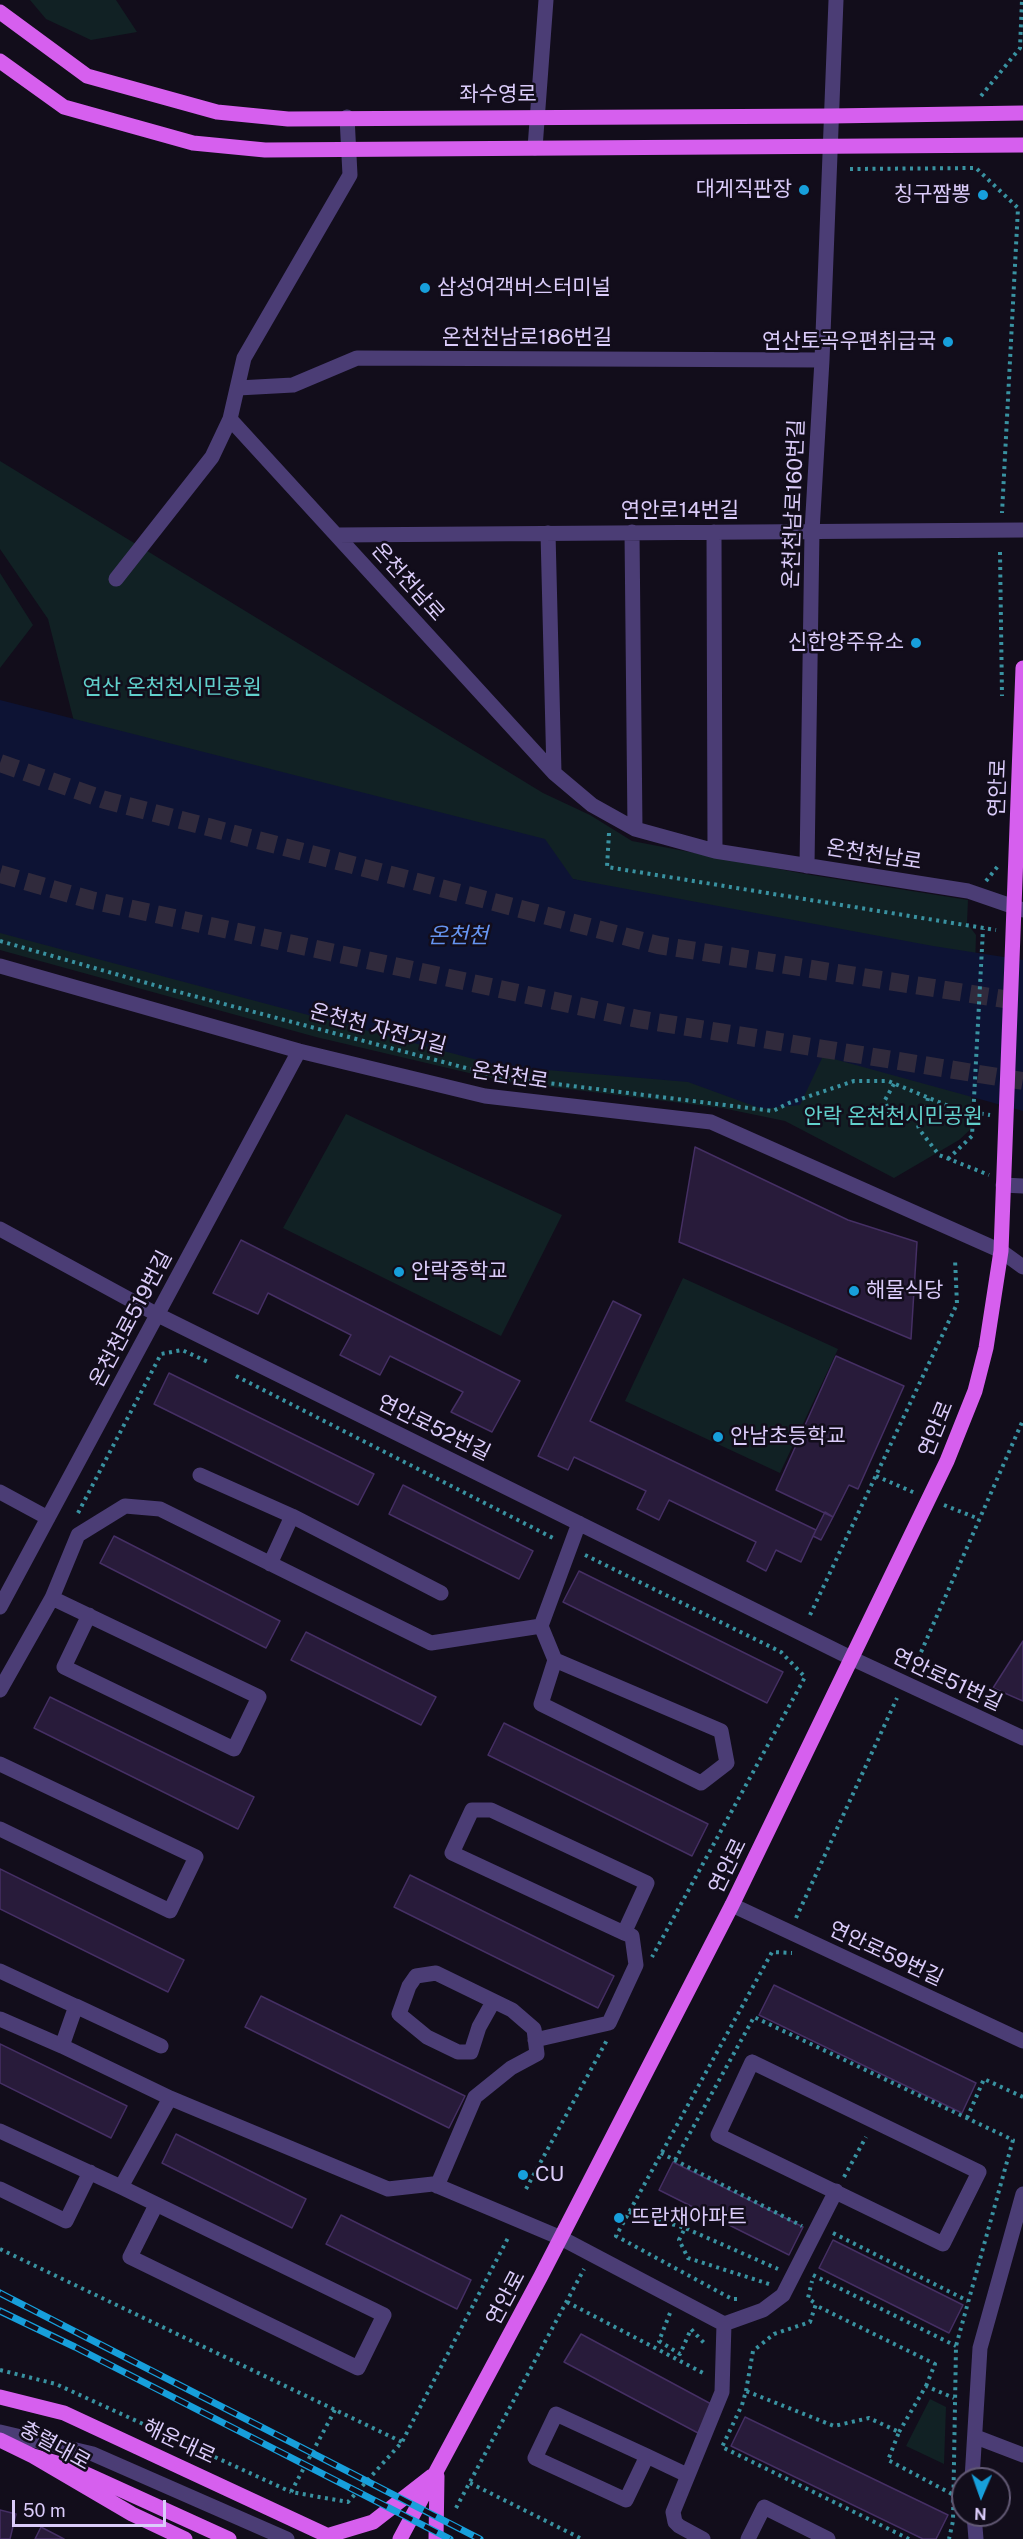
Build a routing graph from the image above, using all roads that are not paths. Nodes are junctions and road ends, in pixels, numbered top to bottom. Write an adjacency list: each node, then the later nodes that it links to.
1 (546, 0): 6 (street)
2 (836, 0): 7 (street, 온천천남로160번길)
3 (0, 12): 8 (main road, 좌수영로)
4 (0, 61): 12 (main road)
5 (1023, 112): 7 (main road, 좌수영로)
6 (537, 116): 7 (main road, 좌수영로); 8 (main road, 좌수영로); 11 (street)
7 (831, 116): 9 (street, 온천천남로160번길)
8 (347, 117): 12 (street)
9 (830, 145): 10 (main road); 11 (main road); 13 (street, 온천천남로160번길)
10 (1023, 145)
11 (535, 148): 12 (main road)
12 (348, 149): 14 (street)
13 (822, 360): 14 (street, 온천천남로186번길); 17 (street, 온천천남로160번길)
14 (238, 388): 15 (street)
15 (230, 419): 21 (street, 온천천남로); 22 (street)
16 (1023, 530): 17 (street, 연안로14번길)
17 (812, 531): 19 (street, 연안로14번길); 27 (street, 온천천남로160번길)
18 (632, 532): 19 (street, 연안로14번길); 20 (street, 연안로14번길); 25 (street)
19 (714, 532): 26 (street)
20 (548, 533): 21 (street, 연안로14번길); 24 (street)
21 (337, 535): 24 (street, 온천천남로)
22 (116, 579)
23 (1023, 668): 28 (main road, 연안로)
24 (554, 773): 25 (street, 온천천남로)
25 (634, 829): 26 (street, 온천천남로)
26 (715, 851): 27 (street, 온천천남로)
27 (807, 866): 28 (street, 온천천남로)
28 (1019, 910): 31 (main road, 연안로)
29 (0, 966): 30 (street, 온천천로)
30 (299, 1051): 34 (street, 온천천로); 36 (street, 온천천로519번길)
31 (1003, 1183): 32 (street); 34 (main road, 연안로)
32 (1023, 1186)
33 (0, 1229): 36 (street, 연안로52번길)
34 (1001, 1251): 35 (street, 온천천로); 48 (main road, 연안로)
35 (1023, 1267)
36 (158, 1315): 40 (street, 온천천로519번길); 41 (street, 연안로52번길)
37 (200, 1475): 39 (street)
38 (0, 1492): 40 (street)
39 (292, 1516): 42 (street); 43 (street)
40 (48, 1518): 45 (street, 온천천로519번길)
41 (579, 1523): 47 (street); 48 (street, 연안로52번길)
42 (270, 1564): 44 (street); 47 (street)
43 (441, 1593)
44 (52, 1598): 46 (street); 50 (street)
45 (0, 1607)
46 (89, 1615): 46 (street)
47 (541, 1626): 49 (street)
48 (853, 1659): 51 (street, 연안로51번길); 54 (main road, 연안로)
49 (555, 1660): 49 (street)
50 (0, 1690)
51 (1023, 1738)
52 (1, 1766): 53 (street)
53 (0, 1829)
54 (732, 1905): 61 (street, 연안로59번길); 73 (main road, 연안로)
55 (624, 1933): 55 (street); 60 (street)
56 (0, 1971): 59 (street)
57 (493, 2002): 57 (street); 60 (street)
58 (0, 2019): 62 (street)
59 (140, 2036): 62 (street); 63 (street)
60 (535, 2040): 67 (street)
61 (1023, 2041)
62 (62, 2046): 64 (street)
63 (161, 2046)
64 (170, 2098): 67 (street); 68 (street)
65 (0, 2131): 66 (street)
66 (90, 2172): 68 (street); 69 (street)
67 (437, 2186): 73 (street)
68 (121, 2187): 72 (street)
69 (0, 2189)
70 (836, 2191): 70 (street); 74 (street)
71 (1023, 2194): 77 (street)
72 (156, 2205): 72 (street)
73 (561, 2238): 74 (street); 83 (main road, 연안로)
74 (724, 2324): 84 (street)
75 (0, 2397): 85 (main road, 해운대로)
76 (0, 2432): 88 (street)
77 (976, 2437): 79 (street); 82 (street)
78 (0, 2440): 80 (main road, 충렬대로)
79 (1023, 2455)
80 (33, 2456): 86 (main road, 충렬대로); 87 (main road)
81 (647, 2456): 81 (street); 84 (street)
82 (973, 2467)
83 (437, 2473): 85 (main road); 89 (main road, 연안로); 90 (main road)
84 (687, 2475): 91 (street)
85 (333, 2537)
86 (185, 2539)
87 (229, 2539)
88 (287, 2539)
89 (400, 2539)
90 (436, 2539)
91 (703, 2539)
92 (748, 2539): 93 (street)
93 (828, 2539)

